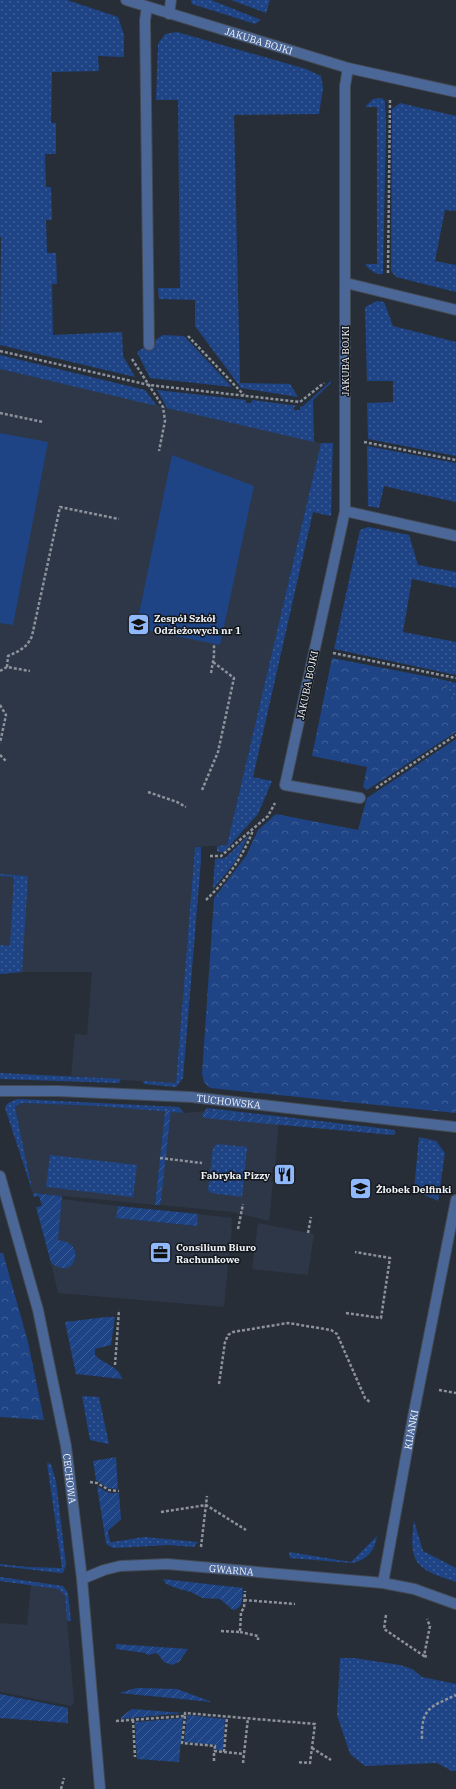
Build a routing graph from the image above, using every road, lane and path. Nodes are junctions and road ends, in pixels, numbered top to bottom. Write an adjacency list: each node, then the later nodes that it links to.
1 (126, 0): 3 (street, JAKUBA BOJKI)
2 (171, 0): 4 (street)
3 (147, 7): 4 (street, JAKUBA BOJKI); 12 (street)
4 (169, 14): 5 (street, JAKUBA BOJKI)
5 (348, 68): 6 (street, JAKUBA BOJKI); 9 (street, JAKUBA BOJKI)
6 (456, 92)
7 (390, 96): 8 (path)
8 (388, 279)
9 (346, 283): 10 (street); 14 (street, JAKUBA BOJKI)
10 (456, 310)
11 (188, 336): 16 (path)
12 (149, 345)
13 (0, 351): 15 (path)
14 (345, 366): 16 (path); 19 (street, JAKUBA BOJKI)
15 (149, 385): 16 (path); 20 (path)
16 (244, 394)
17 (0, 413): 18 (path)
18 (43, 422)
19 (346, 438): 21 (path); 22 (street, JAKUBA BOJKI)
20 (159, 451)
21 (456, 460)
22 (345, 512): 24 (street); 26 (street, JAKUBA BOJKI)
23 (119, 519): 28 (path)
24 (456, 536)
25 (214, 644): 27 (path)
26 (315, 649): 32 (path); 38 (street, JAKUBA BOJKI)
27 (213, 662): 31 (path); 39 (path)
28 (7, 667): 29 (path); 30 (path)
29 (0, 671)
30 (30, 671)
31 (211, 673)
32 (456, 678)
33 (0, 705): 35 (path)
34 (456, 735): 41 (path)
35 (0, 742)
36 (0, 755): 37 (path)
37 (6, 761)
38 (285, 785): 41 (street); 43 (path)
39 (202, 790)
40 (148, 792): 42 (path)
41 (360, 798)
42 (186, 806)
43 (253, 829): 44 (path); 45 (path)
44 (210, 856)
45 (206, 900)
46 (0, 1091): 47 (street, TUCHOWSKA)
47 (456, 1127)
48 (160, 1158): 49 (path)
49 (202, 1163)
50 (0, 1176): 71 (street, CECHOWA)
51 (456, 1200): 72 (street, KIJANKI)
52 (243, 1204): 54 (path)
53 (311, 1218): 55 (path)
54 (238, 1229)
55 (308, 1233)
56 (355, 1252): 58 (path)
57 (119, 1310): 59 (path)
58 (346, 1313)
59 (115, 1365)
60 (219, 1384): 63 (path)
61 (439, 1390): 62 (path)
62 (456, 1393)
63 (371, 1403)
64 (90, 1482): 65 (path)
65 (119, 1491)
66 (207, 1496): 67 (path)
67 (206, 1505): 68 (path); 69 (path); 70 (path)
68 (161, 1512)
69 (246, 1530)
70 (200, 1552)
71 (82, 1579): 72 (street, GWARNA); 102 (street, CECHOWA)
72 (383, 1583): 76 (street)
73 (246, 1588): 74 (path)
74 (244, 1600): 75 (path); 80 (path)
75 (295, 1604)
76 (456, 1604)
77 (386, 1615): 82 (path)
78 (428, 1619): 82 (path)
79 (221, 1631): 80 (path)
80 (240, 1632): 81 (path)
81 (258, 1640)
82 (424, 1656): 83 (path)
83 (429, 1657)
84 (456, 1695): 90 (path)
85 (185, 1716): 86 (path); 88 (path); 92 (path)
86 (228, 1716): 87 (path); 93 (path)
87 (248, 1718): 91 (path); 94 (path)
88 (133, 1720): 89 (path); 95 (path)
89 (116, 1721)
90 (422, 1739)
91 (312, 1748): 96 (path); 98 (path)
92 (214, 1751): 93 (path); 97 (path)
93 (224, 1752): 94 (path)
94 (244, 1754): 99 (path)
95 (135, 1757)
96 (331, 1760)
97 (214, 1761)
98 (297, 1762)
99 (243, 1763)
100 (64, 1778): 101 (path)
101 (61, 1789)
102 (100, 1789)

